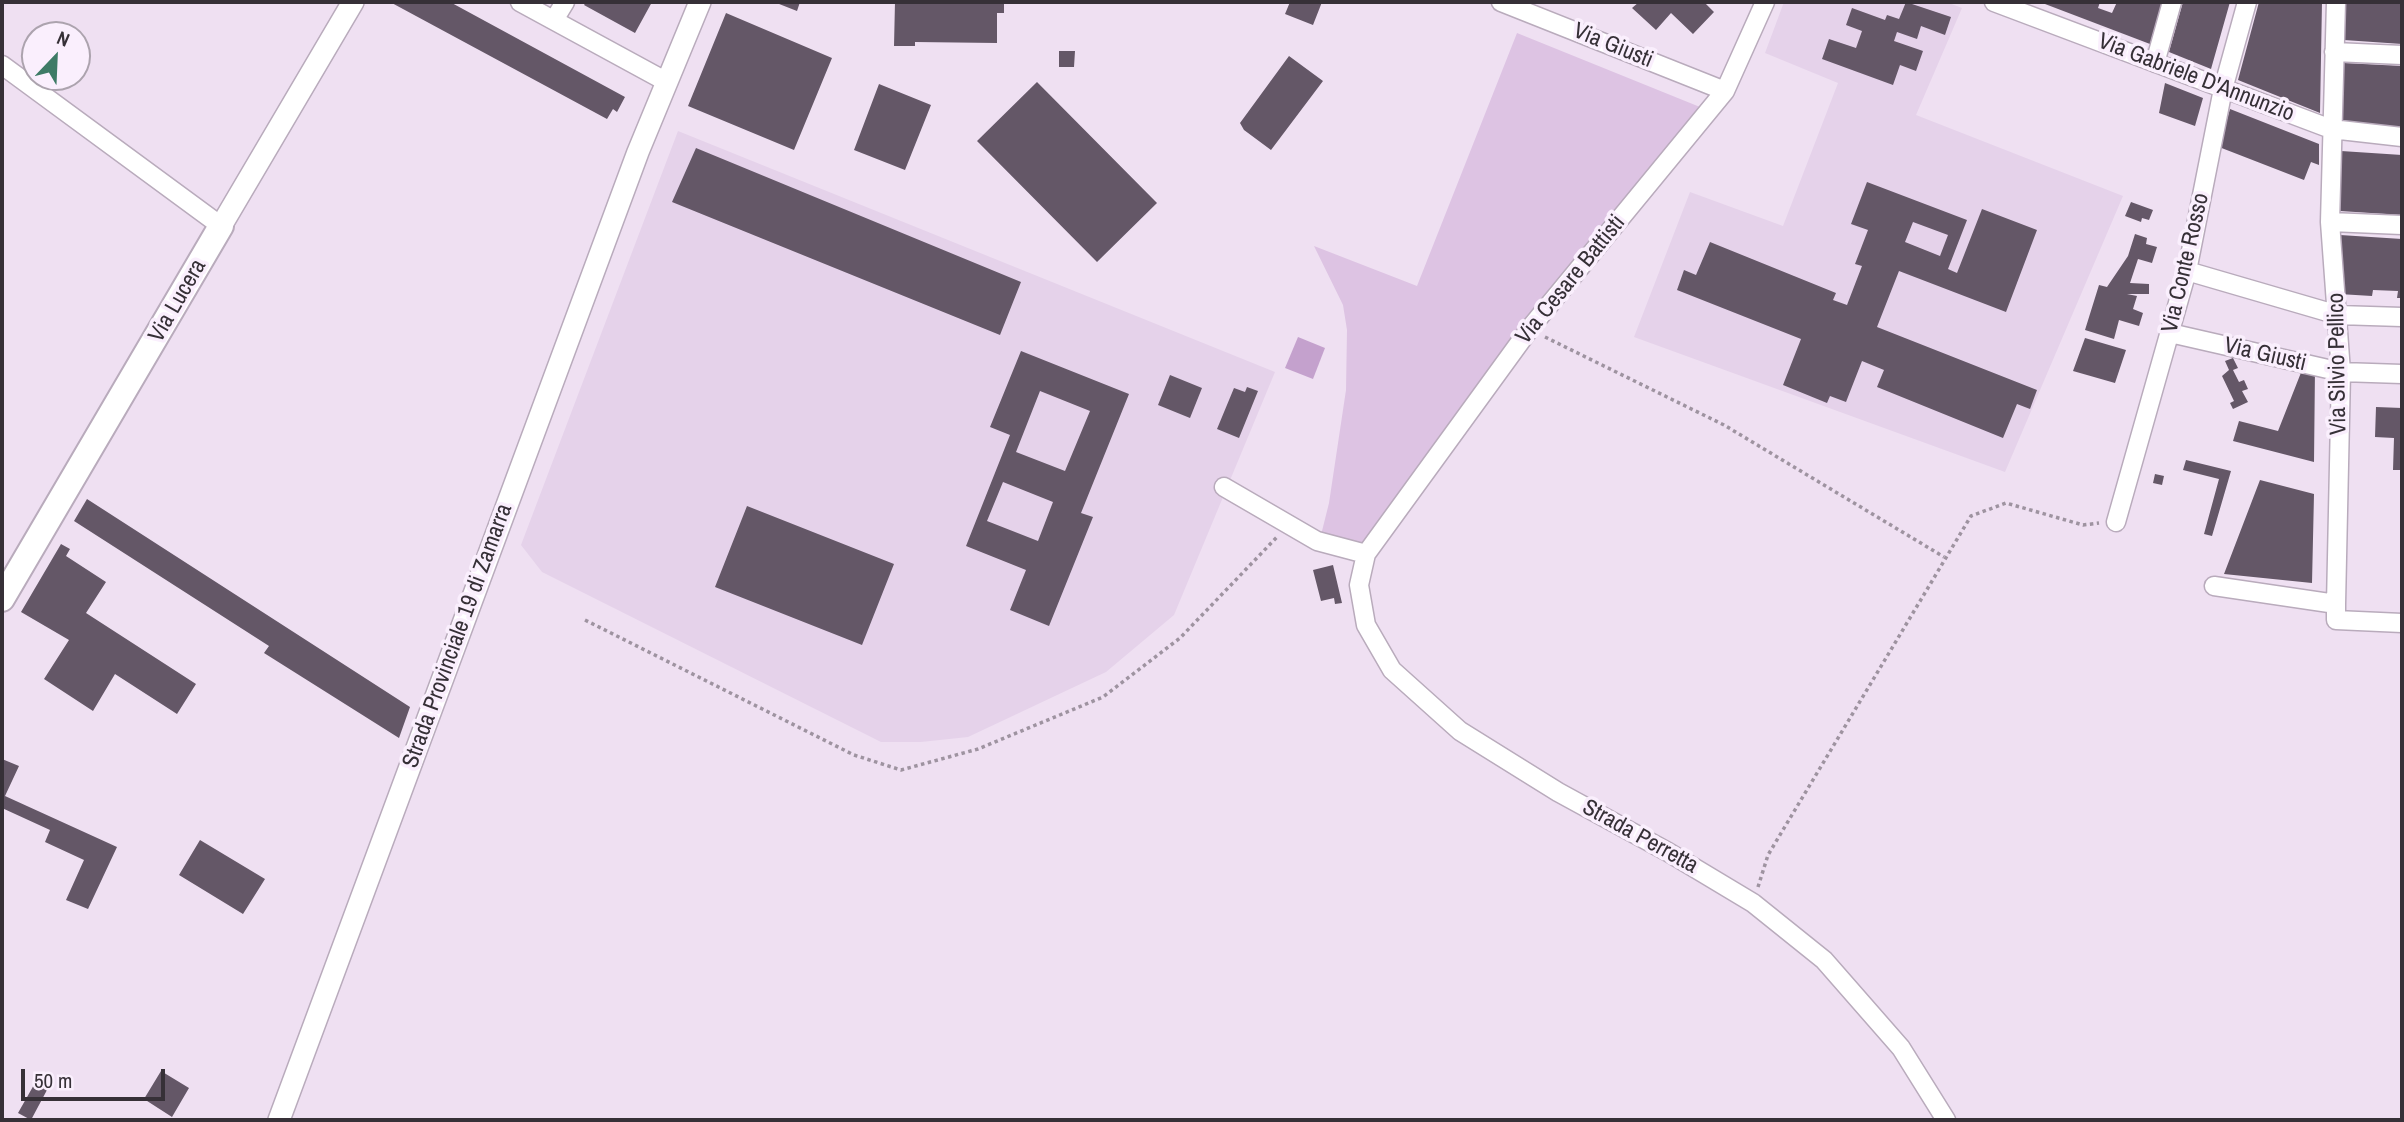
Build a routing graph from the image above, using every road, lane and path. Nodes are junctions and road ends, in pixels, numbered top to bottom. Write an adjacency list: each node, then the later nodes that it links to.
1 (353, 2): 24 (street, Via Lucera)
2 (520, 2): 12 (street)
3 (565, 2): 12 (street)
4 (700, 2): 17 (street, Strada Provinciale 19 di Zamarra)
5 (1501, 2): 19 (street, Via Giusti)
6 (1765, 2): 19 (street, Via Cesare Battisti)
7 (1994, 2): 11 (street, Via Gabriele D'Annunzio)
8 (2172, 2): 15 (street)
9 (2247, 2): 18 (street, Via Conte Rosso)
10 (2336, 2): 13 (street, Via Silvio Pellico)
11 (2033, 9): 15 (street, Via Gabriele D'Annunzio)
12 (554, 20): 17 (street)
13 (2334, 52): 14 (street); 20 (street, Via Silvio Pellico)
14 (2402, 55)
15 (2155, 63): 18 (street, Via Gabriele D'Annunzio)
16 (2, 65): 24 (street)
17 (667, 82): 43 (street, Strada Provinciale 19 di Zamarra)
18 (2223, 89): 20 (street, Via Gabriele D'Annunzio); 25 (street, Via Conte Rosso)
19 (1725, 91): 28 (street, Via Cesare Battisti)
20 (2331, 129): 21 (street, Via Gabriele D'Annunzio); 22 (street, Via Silvio Pellico)
21 (2402, 138)
22 (2330, 222): 23 (street); 26 (street, Via Silvio Pellico)
23 (2402, 225)
24 (221, 226): 38 (main road, Via Lucera)
25 (2187, 271): 26 (street); 29 (street, Via Conte Rosso)
26 (2339, 315): 27 (street); 30 (street, Via Silvio Pellico)
27 (2402, 317)
28 (1531, 327): 35 (street, Via Cesare Battisti); 36 (path)
29 (2170, 333): 30 (street, Via Giusti); 33 (street, Via Conte Rosso)
30 (2341, 372): 31 (street, Via Giusti); 39 (street, Via Silvio Pellico)
31 (2402, 374)
32 (1224, 486): 34 (street)
33 (2116, 522): 36 (path)
34 (1288, 526): 35 (street); 40 (path)
35 (1366, 554): 42 (street, Strada Perretta)
36 (1944, 557): 42 (path)
37 (2214, 586): 39 (street)
38 (2, 599)
39 (2336, 604): 41 (street)
40 (585, 620)
41 (2402, 623)
42 (1753, 903): 44 (street, Strada Perretta)
43 (279, 1120)
44 (1946, 1120)

